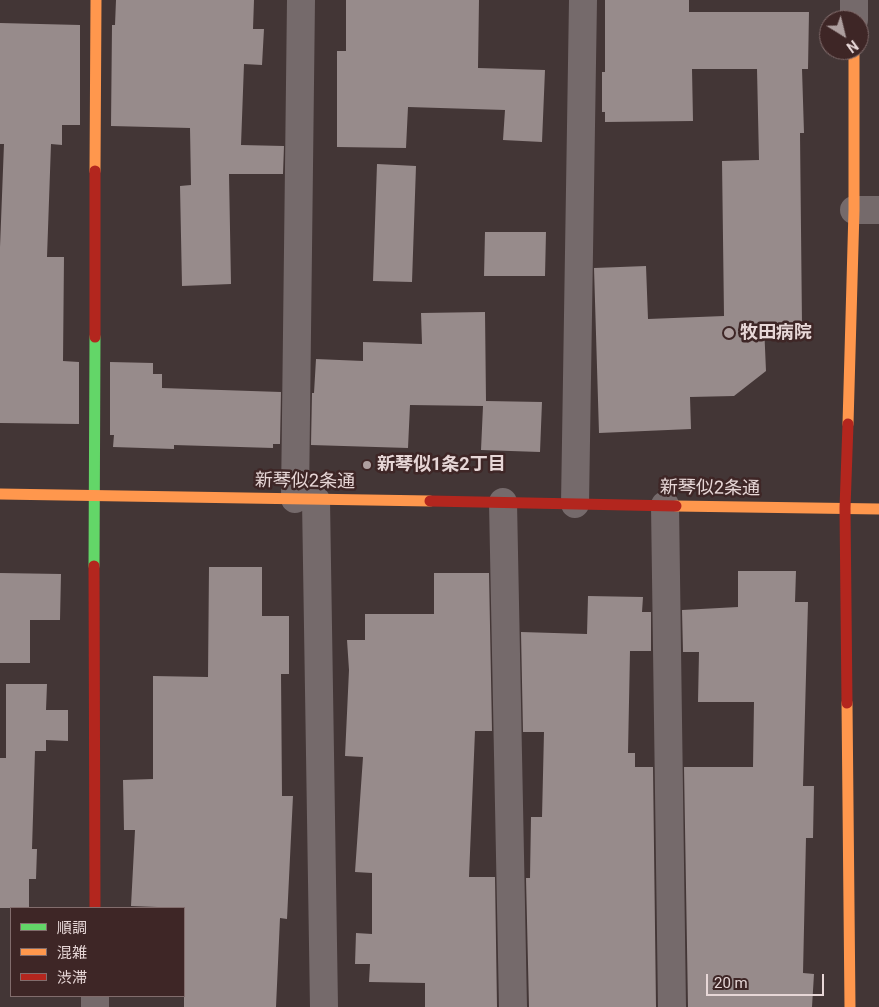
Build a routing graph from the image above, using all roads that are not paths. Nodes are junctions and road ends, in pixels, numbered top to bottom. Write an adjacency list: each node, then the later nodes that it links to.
1 (96, 0): 7 (street)
2 (300, 0): 8 (street)
3 (583, 0): 10 (street)
4 (855, 60): 5 (street)
5 (867, 210): 12 (street)
6 (0, 494): 7 (street, 新琴似2条通)
7 (94, 496): 8 (street, 新琴似2条通); 14 (street)
8 (306, 499): 9 (street, 新琴似2条通); 15 (street)
9 (503, 502): 10 (street, 新琴似2条通); 16 (street)
10 (575, 504): 11 (street, 新琴似2条通)
11 (665, 505): 12 (street, 新琴似2条通); 17 (street)
12 (845, 508): 13 (street, 新琴似2条通); 18 (street)
13 (879, 509)
14 (95, 907)
15 (324, 1007)
16 (513, 1007)
17 (672, 1007)
18 (850, 1007)

